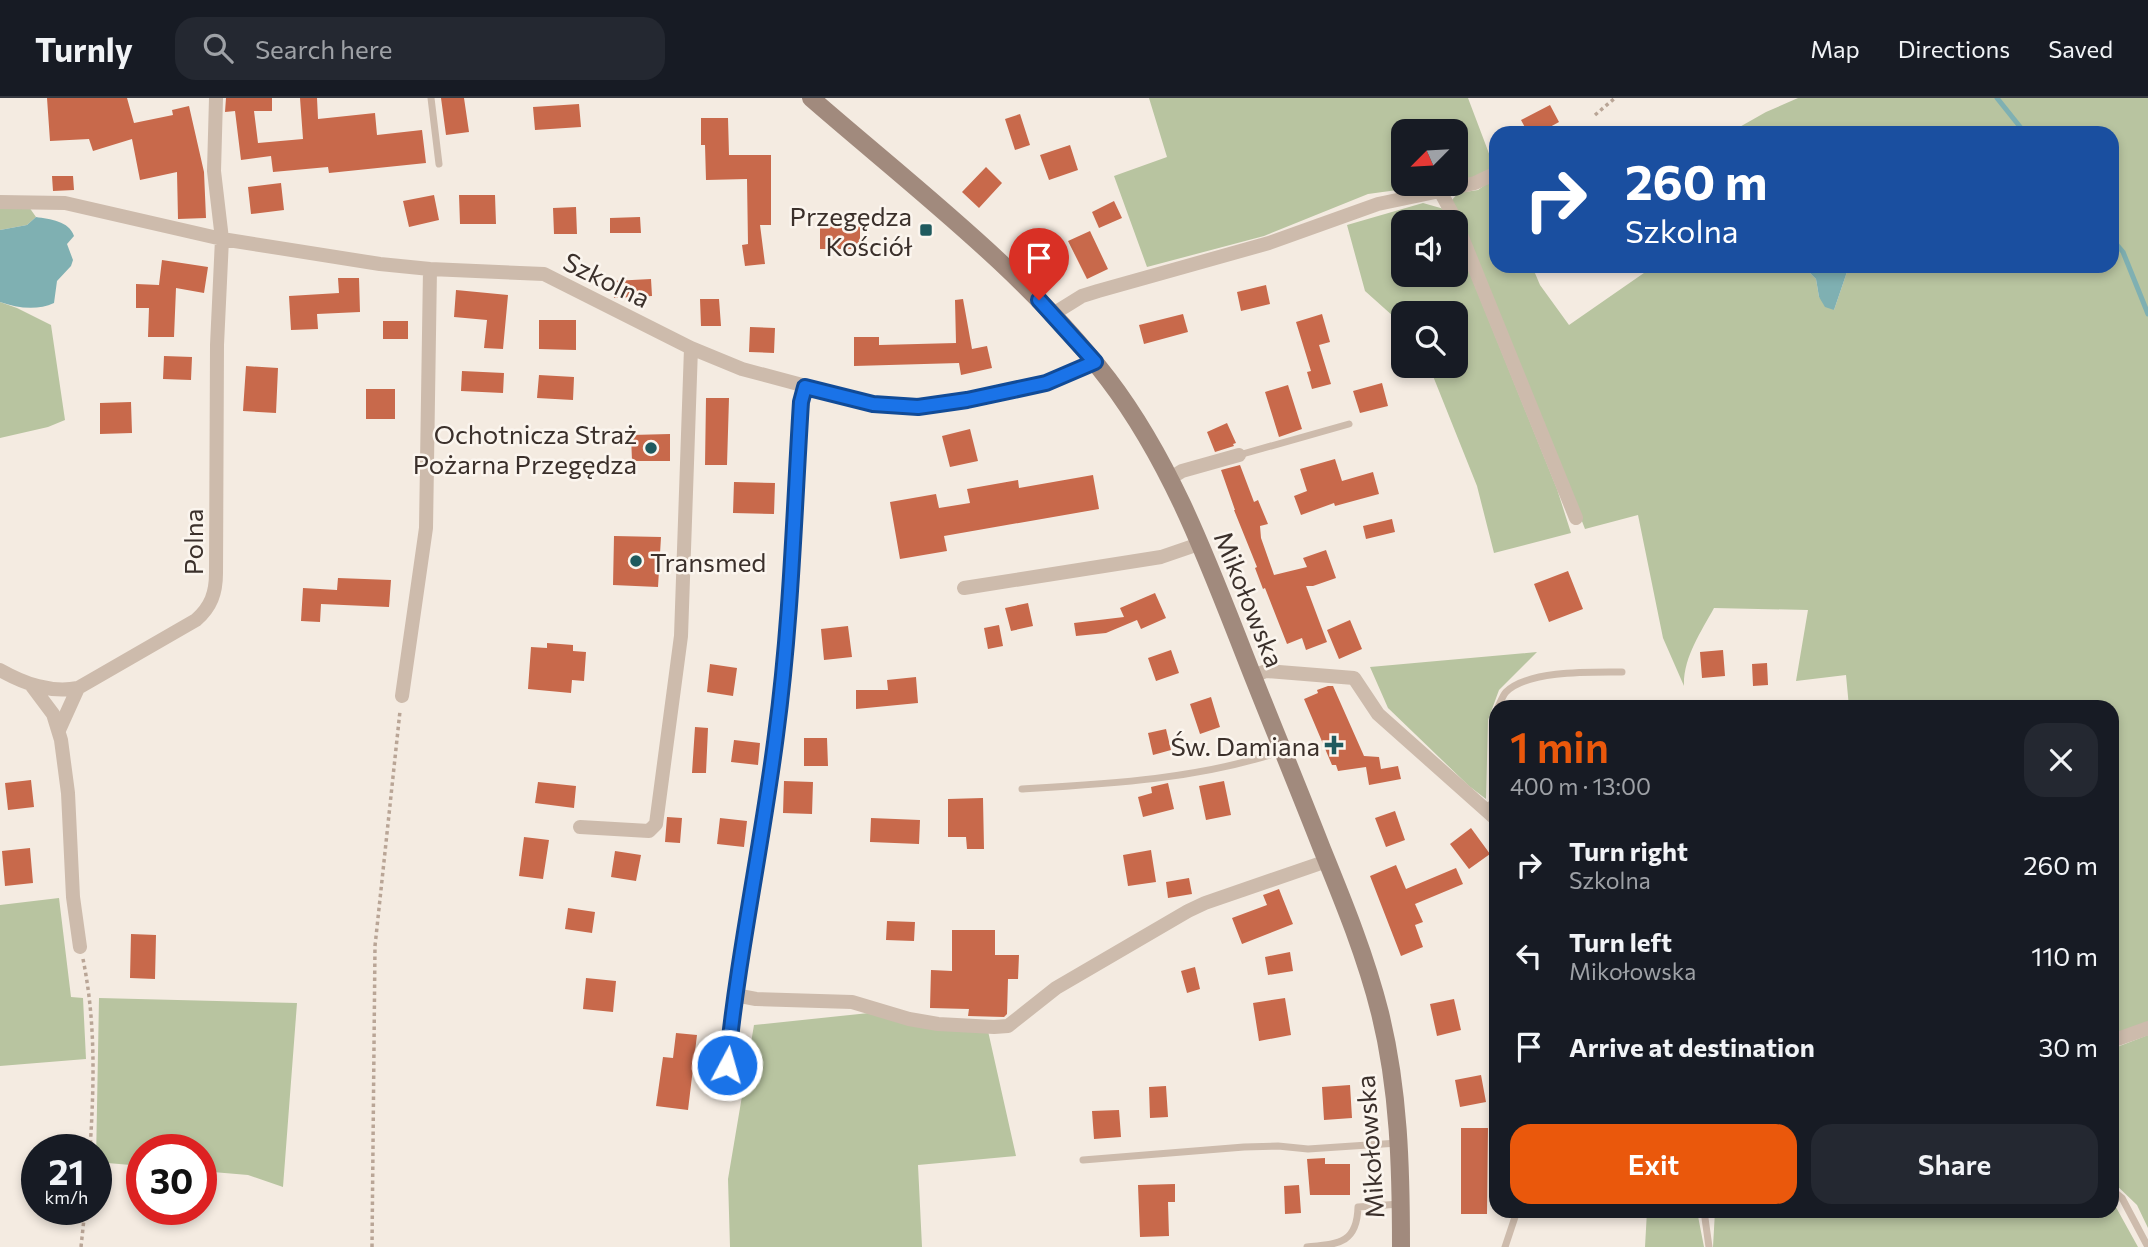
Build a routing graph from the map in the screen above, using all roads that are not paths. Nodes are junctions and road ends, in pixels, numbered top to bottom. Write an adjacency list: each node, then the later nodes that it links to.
1 (216, 98): 10 (street, Polna)
2 (431, 98): 4 (lane)
3 (811, 98): 12 (main road, Mikołowska)
4 (439, 163)
5 (1489, 176): 6 (street)
6 (1468, 185)
7 (1416, 196): 12 (street)
8 (1443, 196): 19 (street)
9 (0, 202): 10 (street, Szkolna)
10 (222, 239): 11 (street, Szkolna); 26 (street, Polna)
11 (430, 270): 13 (street, Szkolna); 27 (street)
12 (1053, 314): 14 (main road, Mikołowska)
13 (691, 348): 15 (street, Szkolna); 33 (street)
14 (1095, 362): 15 (street, Szkolna); 18 (main road, Mikołowska)
15 (805, 387): 36 (street)
16 (1349, 424): 17 (lane)
17 (1238, 455): 18 (street)
18 (1169, 479): 20 (main road, Mikołowska)
19 (1576, 518)
20 (1199, 544): 21 (street); 24 (main road, Mikołowska)
21 (964, 588)
22 (0, 670): 25 (street)
23 (1622, 672): 28 (lane)
24 (1253, 676): 30 (main road, Mikołowska); 32 (street)
25 (32, 685): 26 (street); 29 (street)
26 (78, 688): 29 (street)
27 (402, 696)
28 (1502, 700)
29 (60, 730): 35 (street)
30 (1283, 751): 31 (lane); 34 (main road, Mikołowska)
31 (1022, 789)
32 (1489, 814)
33 (580, 827)
34 (1327, 861): 36 (street); 40 (main road, Mikołowska)
35 (80, 947)
36 (735, 995): 39 (street)
37 (2148, 1027): 38 (street)
38 (2119, 1038)
39 (727, 1065)
40 (1399, 1143): 41 (lane); 43 (main road, Mikołowska)
41 (1083, 1160)
42 (2119, 1196): 50 (lane)
43 (1401, 1204): 46 (lane); 47 (main road, Mikołowska)
44 (1515, 1218): 48 (lane)
45 (1705, 1218): 49 (lane)
46 (1307, 1247)
47 (1401, 1247)
48 (1506, 1247)
49 (1709, 1247)
50 (2148, 1247)

